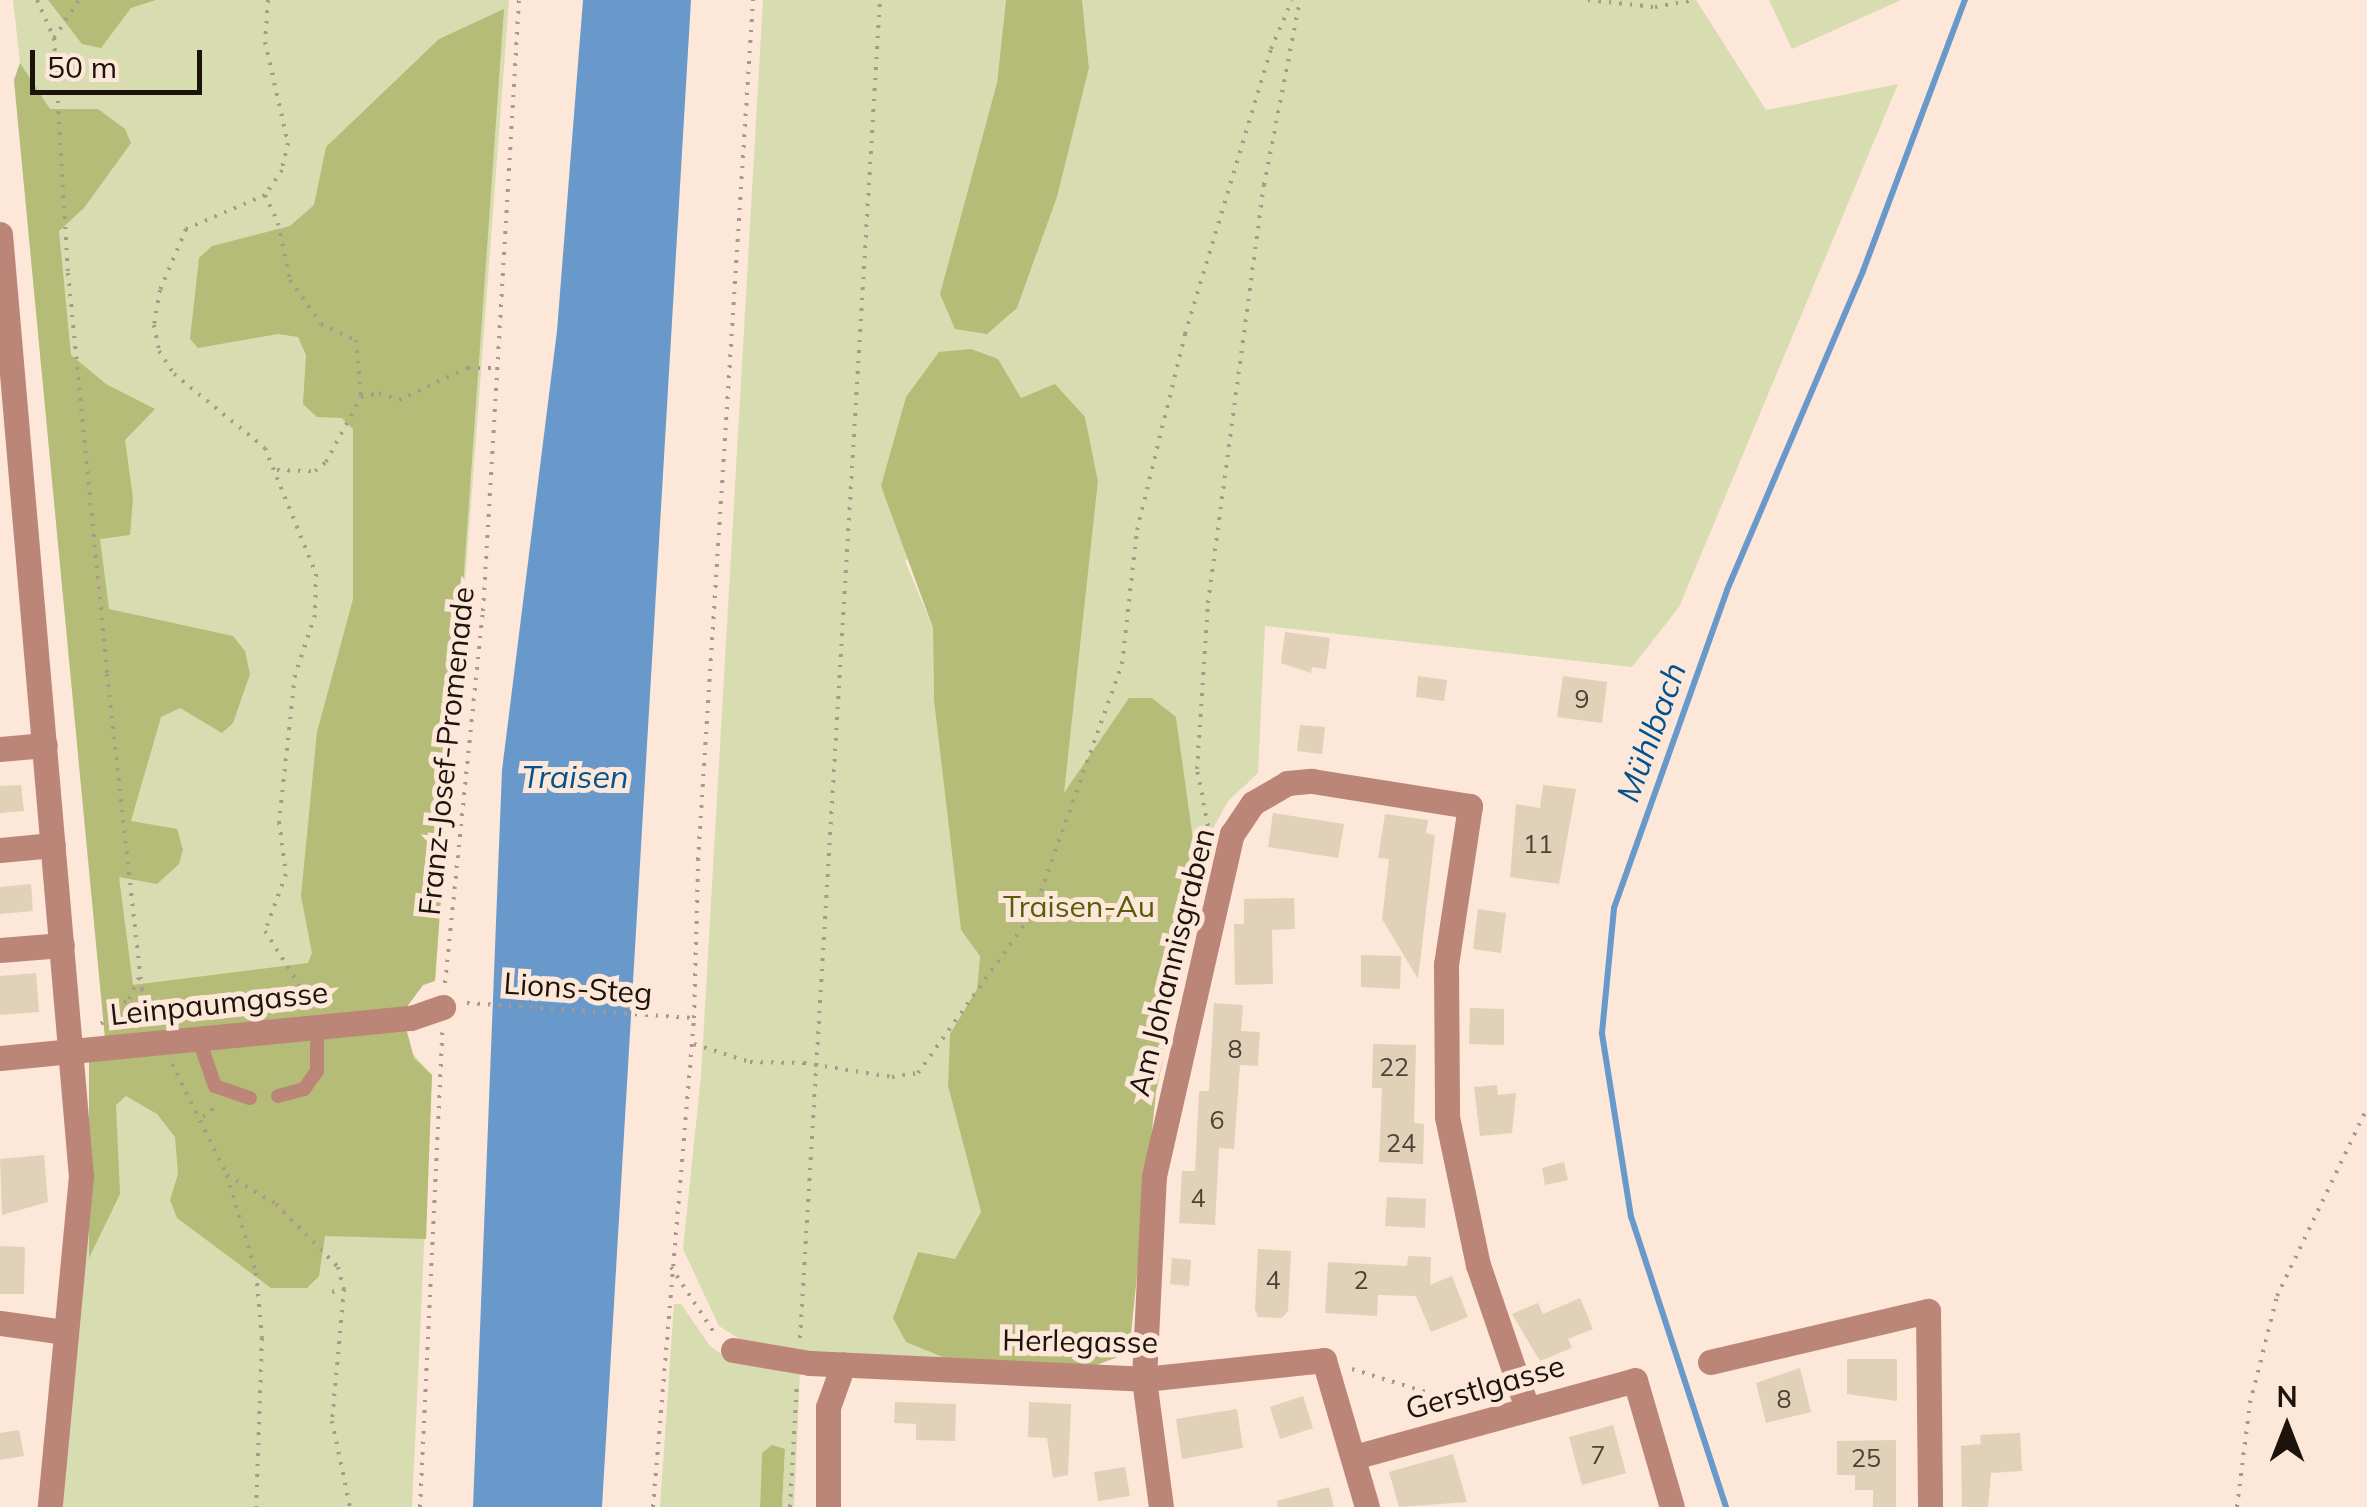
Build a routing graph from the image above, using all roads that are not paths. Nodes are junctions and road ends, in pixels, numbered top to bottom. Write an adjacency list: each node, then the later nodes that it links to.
1 (0, 234): 2 (street)
2 (45, 745): 3 (street); 4 (street)
3 (0, 749)
4 (53, 845): 5 (street); 6 (street)
5 (0, 850)
6 (62, 946): 7 (street); 11 (street)
7 (0, 950)
8 (450, 1004): 9 (street, Leinpaumgasse)
9 (317, 1026): 10 (street, Leinpaumgasse); 13 (lane)
10 (198, 1037): 11 (street, Leinpaumgasse); 14 (lane)
11 (72, 1050): 12 (street, Leinpaumgasse); 16 (street)
12 (0, 1058)
13 (278, 1096)
14 (250, 1098)
15 (0, 1323): 16 (street)
16 (66, 1332): 23 (street)
17 (733, 1350): 19 (street, Herlegasse)
18 (1710, 1362): 28 (street)
19 (843, 1365): 20 (street, Herlegasse); 24 (street)
20 (1144, 1379): 21 (street, Am Johannisgraben); 22 (street, Herlegasse); 25 (street, Am Johannisgraben)
21 (1526, 1408): 22 (street, Gerstlgasse); 27 (street, Gerstlgasse)
22 (1354, 1458): 26 (street)
23 (50, 1507)
24 (828, 1507)
25 (1161, 1507)
26 (1367, 1507)
27 (1672, 1507)
28 (1930, 1507)

